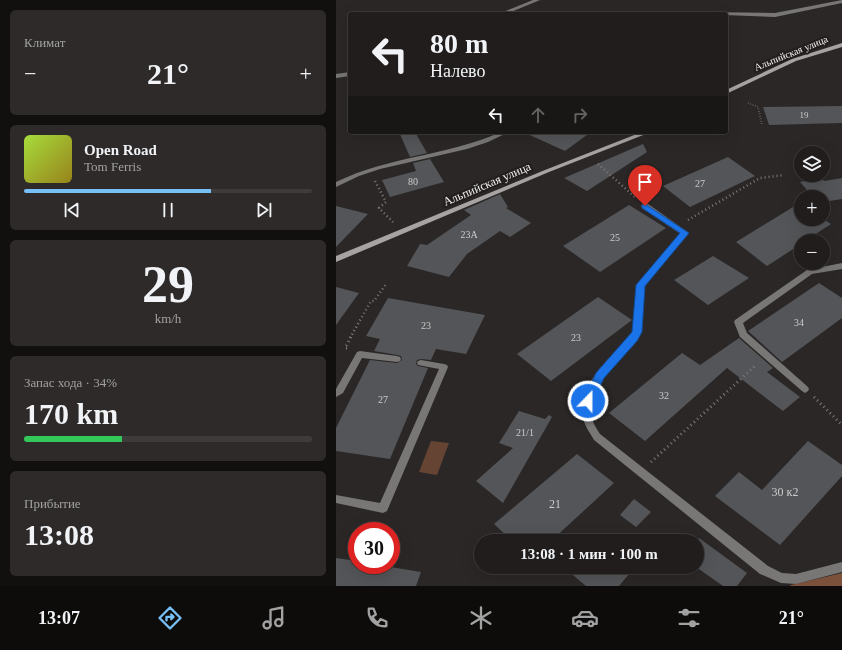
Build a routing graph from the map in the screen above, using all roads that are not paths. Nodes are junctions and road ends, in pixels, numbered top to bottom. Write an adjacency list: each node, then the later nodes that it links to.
1 (538, 0): 3 (street)
2 (842, 1): 4 (street)
3 (506, 12)
4 (728, 14)
5 (842, 45): 8 (street, Альпийская улица)
6 (348, 74): 7 (street)
7 (336, 76)
8 (728, 91)
9 (502, 134): 11 (street)
10 (643, 134): 13 (street, Альпийская улица)
11 (336, 185)
12 (645, 206): 20 (street)
13 (336, 259)
14 (842, 266): 17 (street)
15 (397, 359): 18 (street)
16 (421, 363): 19 (street)
17 (805, 389)
18 (336, 394)
19 (336, 499)
20 (842, 567)

